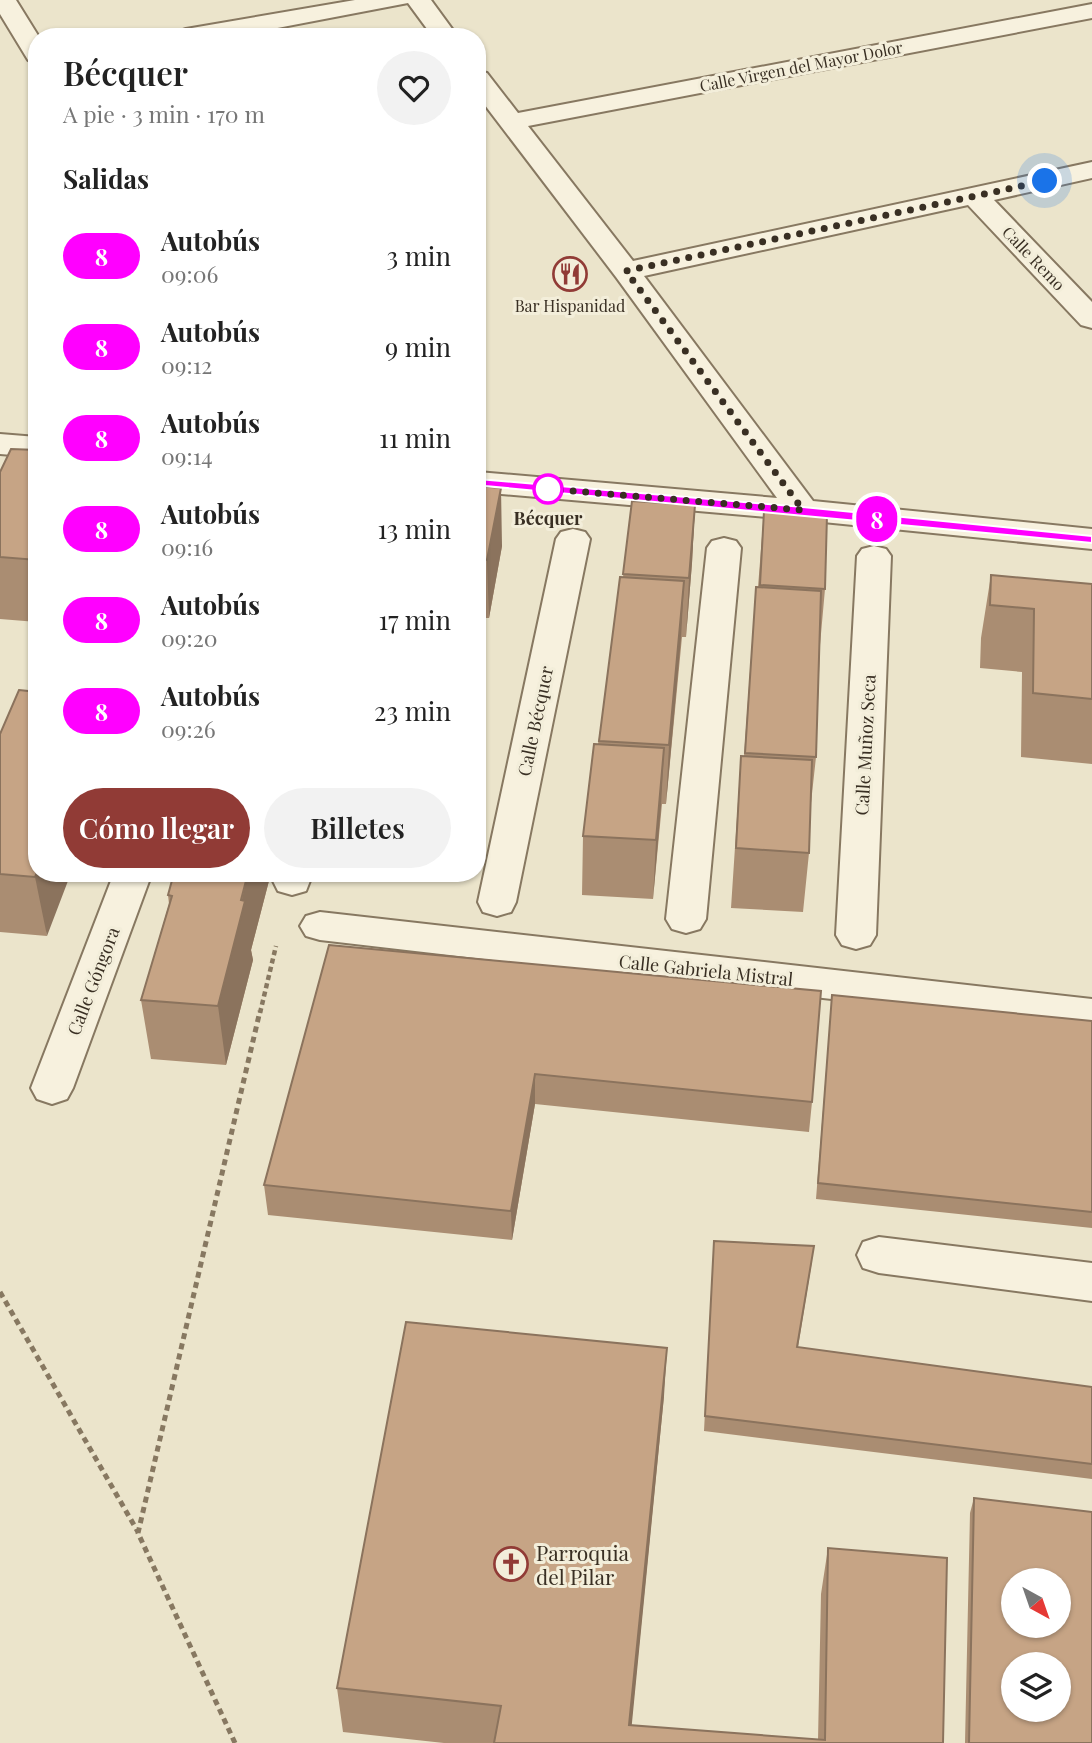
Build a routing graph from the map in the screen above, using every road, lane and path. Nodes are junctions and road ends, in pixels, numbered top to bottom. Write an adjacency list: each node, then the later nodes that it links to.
1 (4, 0): 7 (street)
2 (398, 0): 5 (street)
3 (418, 0): 6 (street)
4 (1092, 11): 9 (street, Calle Virgen del Mayor Dolor)
5 (238, 28)
6 (439, 28)
7 (28, 40)
8 (486, 90): 9 (street)
9 (510, 122): 12 (street)
10 (1092, 170): 11 (street)
11 (975, 196): 12 (street); 13 (street, Calle Remo)
12 (626, 271): 17 (street)
13 (1092, 319)
14 (0, 444): 15 (street)
15 (28, 446)
16 (486, 483): 17 (street)
17 (803, 510): 19 (street)
18 (573, 539): 24 (street, Calle Bécquer)
19 (1092, 539)
20 (724, 548): 25 (street)
21 (874, 556): 27 (street, Calle Muñoz Seca)
22 (131, 882): 29 (street, Calle Góngora)
23 (292, 882): 33 (path)
24 (497, 902)
25 (686, 919)
26 (320, 926): 28 (street, Calle Gabriela Mistral)
27 (856, 935)
28 (1092, 1014)
29 (51, 1088)
30 (878, 1255): 31 (street)
31 (1092, 1282)
32 (0, 1292): 33 (path)
33 (138, 1532): 34 (path)
34 (235, 1743)

